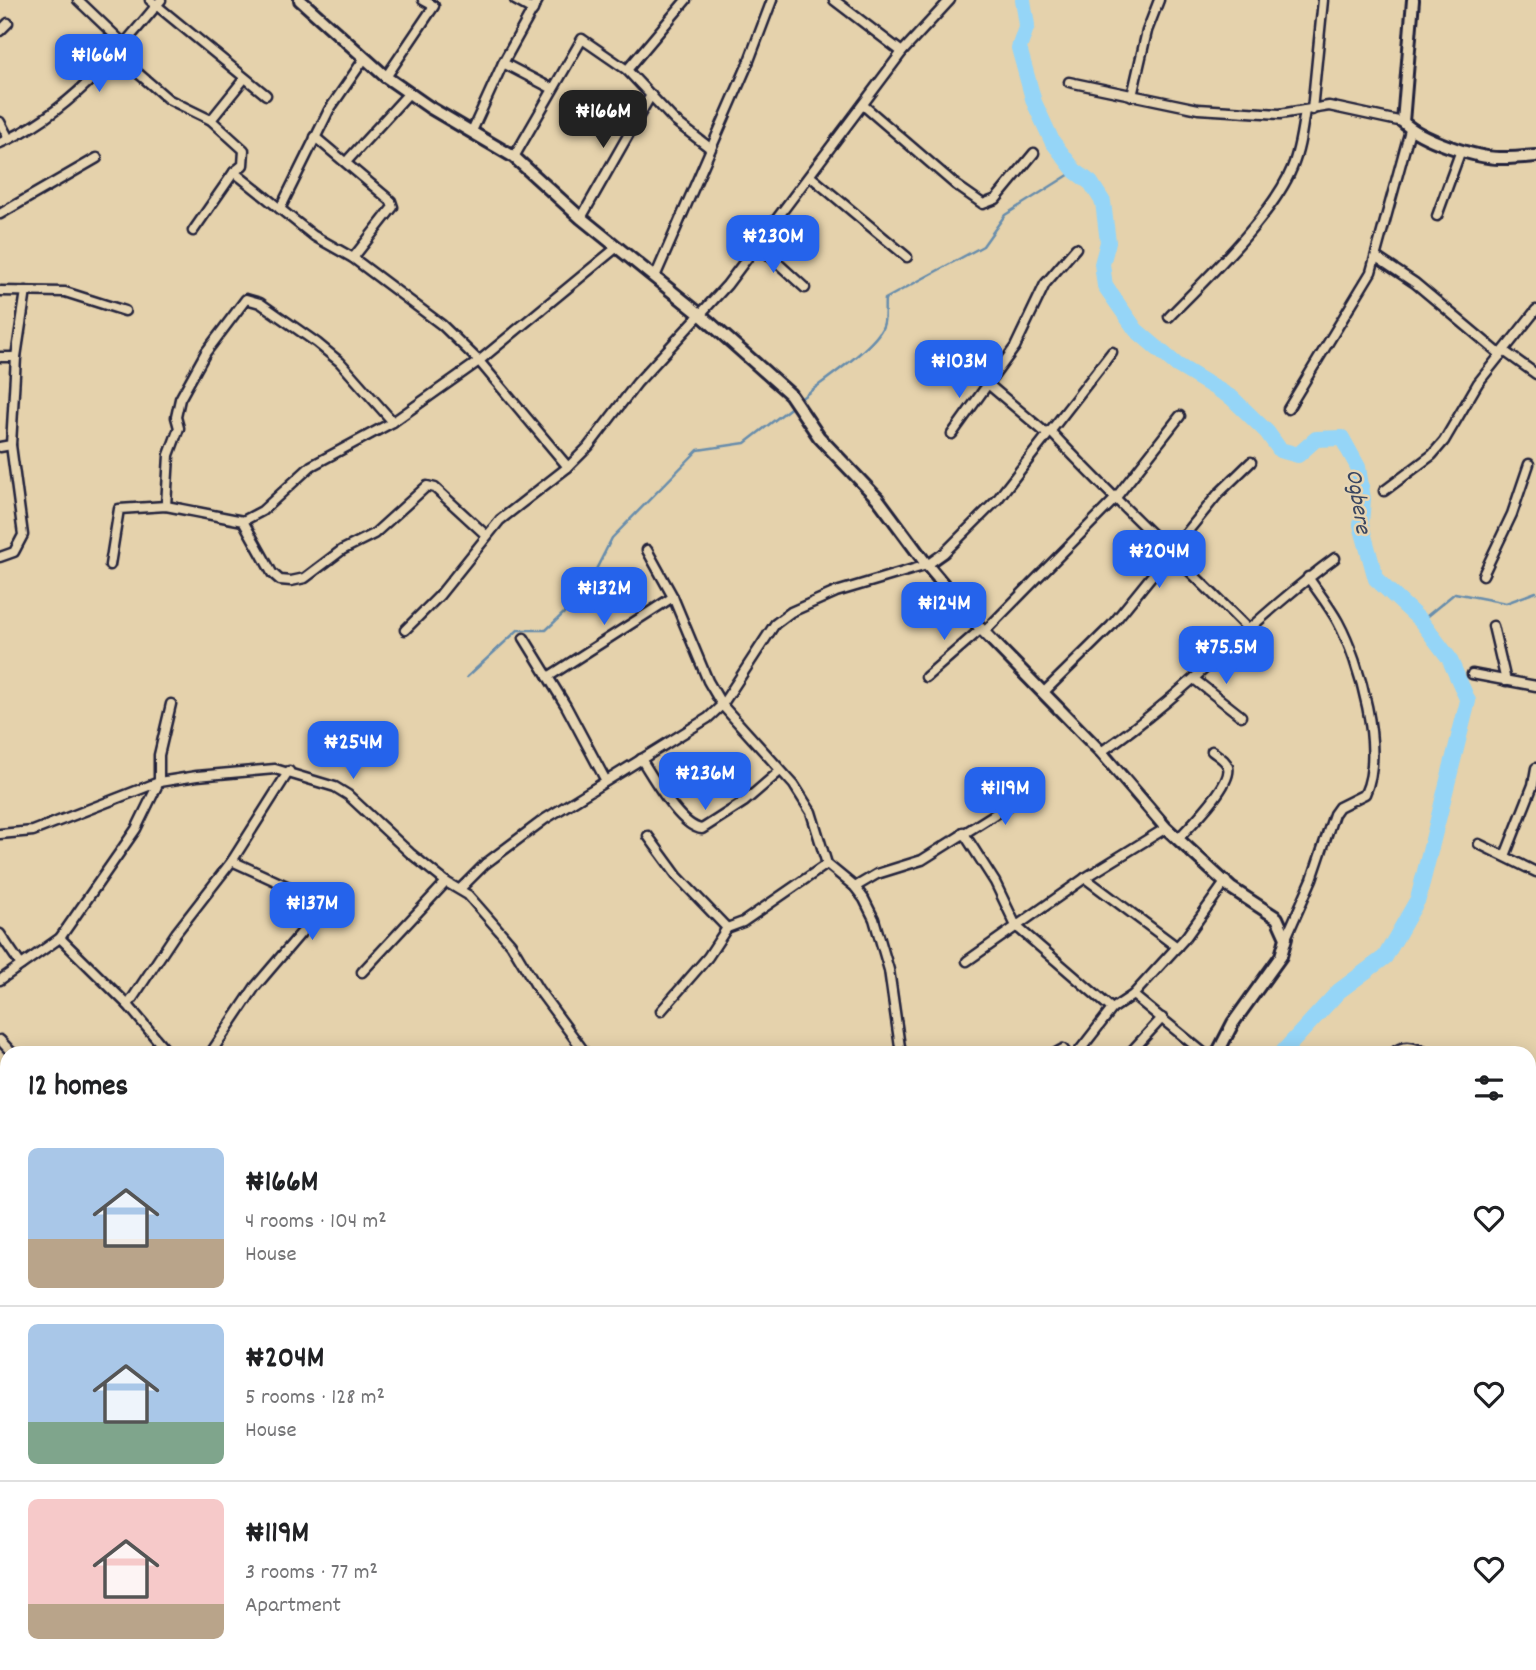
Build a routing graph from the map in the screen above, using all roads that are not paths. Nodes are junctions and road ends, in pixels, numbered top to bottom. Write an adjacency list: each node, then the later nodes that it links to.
1 (78, 0): 18 (street)
2 (300, 0): 21 (street)
3 (423, 0): 24 (street)
4 (515, 0): 15 (street)
5 (538, 0): 15 (street)
6 (686, 0): 23 (street)
7 (772, 0): 40 (street)
8 (834, 0): 14 (street)
9 (950, 0): 19 (street)
10 (1159, 0): 31 (street)
11 (1323, 0): 33 (street)
12 (1413, 0): 36 (street)
13 (156, 2): 18 (street); 25 (street)
14 (847, 3): 19 (street)
15 (533, 10): 22 (street)
16 (8, 23): 17 (street)
17 (0, 31)
18 (125, 45): 20 (street)
19 (902, 52): 32 (street)
20 (117, 55): 34 (street); 39 (street)
21 (365, 59): 24 (street); 38 (street)
22 (503, 63): 27 (street); 37 (street)
23 (627, 70): 27 (street); 30 (street)
24 (386, 77): 28 (street)
25 (244, 79): 29 (street); 34 (street)
26 (1069, 82): 31 (street)
27 (551, 88): 44 (street)
28 (409, 93): 37 (street); 46 (street)
29 (266, 95)
30 (651, 96): 40 (street); 52 (street)
31 (1132, 96): 33 (street)
32 (863, 105): 42 (street); 48 (street)
33 (1308, 110): 36 (street); 67 (street)
34 (211, 120): 47 (street)
35 (0, 122): 39 (street)
36 (1407, 126): 41 (street); 58 (street)
37 (472, 131): 44 (street)
38 (315, 137): 46 (street); 49 (street)
39 (4, 141)
40 (710, 148): 60 (street)
41 (1461, 150): 43 (street); 51 (street)
42 (1034, 153)
43 (1536, 156)
44 (514, 157): 52 (street)
45 (97, 159): 50 (street)
46 (346, 162): 59 (street)
47 (234, 172): 49 (street); 53 (street)
48 (810, 176): 54 (street); 57 (street)
49 (279, 209): 59 (street)
50 (0, 214)
51 (1437, 216)
52 (581, 218): 55 (street)
53 (193, 231)
54 (758, 245): 61 (street); 66 (street)
55 (616, 248): 60 (street); 72 (street)
56 (1076, 248): 74 (street)
57 (907, 257)
58 (1376, 257): 69 (street); 75 (street)
59 (353, 258): 72 (street)
60 (655, 277): 66 (street)
61 (804, 288)
62 (0, 290): 63 (street)
63 (26, 291): 65 (street); 71 (street)
64 (1536, 310): 69 (street)
65 (125, 311)
66 (701, 315): 83 (street); 95 (street)
67 (1169, 317)
68 (1112, 352): 78 (street)
69 (1503, 353): 73 (street); 85 (street)
70 (0, 357): 71 (street)
71 (16, 357): 80 (street)
72 (479, 360): 77 (street); 83 (street)
73 (1536, 374)
74 (988, 384): 78 (street); 79 (street)
75 (1288, 409)
76 (1180, 416): 86 (street)
77 (393, 422): 87 (street); 88 (street)
78 (1048, 433): 86 (street); 95 (street)
79 (952, 434)
80 (11, 445): 81 (street); 92 (street)
81 (0, 447)
82 (1251, 462): 91 (street)
83 (568, 467): 89 (street)
84 (1536, 477): 96 (street)
85 (1384, 491)
86 (1114, 500): 91 (street); 101 (street)
87 (166, 506): 88 (street); 94 (street)
88 (243, 521): 89 (street)
89 (486, 536): 100 (street)
90 (647, 550): 98 (street)
91 (1171, 550): 102 (street); 110 (street)
92 (0, 557)
93 (1335, 558): 97 (street)
94 (110, 565)
95 (927, 565): 101 (street); 112 (street)
96 (1483, 575)
97 (1308, 578): 102 (street); 143 (street)
98 (673, 597): 105 (street); 112 (street)
99 (1493, 626): 108 (street)
100 (405, 630)
101 (983, 630): 106 (street); 110 (street)
102 (1249, 630): 107 (street)
103 (524, 638): 105 (street)
104 (1472, 674): 108 (street)
105 (548, 677): 120 (street)
106 (926, 677)
107 (1194, 679): 113 (street); 115 (street)
108 (1507, 681): 109 (street)
109 (1536, 686)
110 (1043, 693): 115 (street)
111 (171, 704): 121 (street)
112 (722, 705): 116 (street); 119 (street)
113 (1241, 716)
114 (1212, 751): 128 (street)
115 (1101, 752): 124 (street)
116 (641, 760): 119 (street); 120 (street)
117 (1536, 768): 122 (street)
118 (289, 771): 121 (street); 131 (street); 136 (street)
119 (780, 771): 132 (street)
120 (605, 779): 138 (street)
121 (159, 782): 126 (street); 142 (street)
122 (1535, 785): 130 (street)
123 (1030, 792): 125 (street)
124 (1166, 828): 128 (street); 134 (street)
125 (962, 832): 137 (street); 139 (street)
126 (0, 834)
127 (648, 836): 140 (street)
128 (1178, 839): 135 (street)
129 (1479, 844): 130 (street)
130 (1505, 856): 133 (street)
131 (232, 861): 150 (street); 155 (street)
132 (827, 864): 137 (street); 140 (street)
133 (1536, 872)
134 (1085, 878): 139 (street); 144 (street)
135 (1226, 881): 143 (street); 144 (street)
136 (446, 882): 138 (street); 147 (street)
137 (855, 887): 157 (street)
138 (460, 889): 156 (street)
139 (1016, 926): 145 (street); 151 (street)
140 (727, 928): 152 (street)
141 (0, 934): 146 (street)
142 (60, 938): 146 (street); 150 (street)
143 (1286, 938): 161 (street)
144 (1177, 947): 149 (street)
145 (967, 961)
146 (21, 965): 148 (street)
147 (362, 972)
148 (0, 979)
149 (1133, 995): 151 (street); 153 (street)
150 (128, 1005): 154 (street)
151 (1112, 1009): 158 (street)
152 (661, 1011)
153 (1162, 1018): 159 (street); 160 (street)
154 (162, 1046)
155 (218, 1046)
156 (580, 1046)
157 (901, 1046)
158 (1083, 1046)
159 (1136, 1046)
160 (1195, 1046)
161 (1221, 1046)

